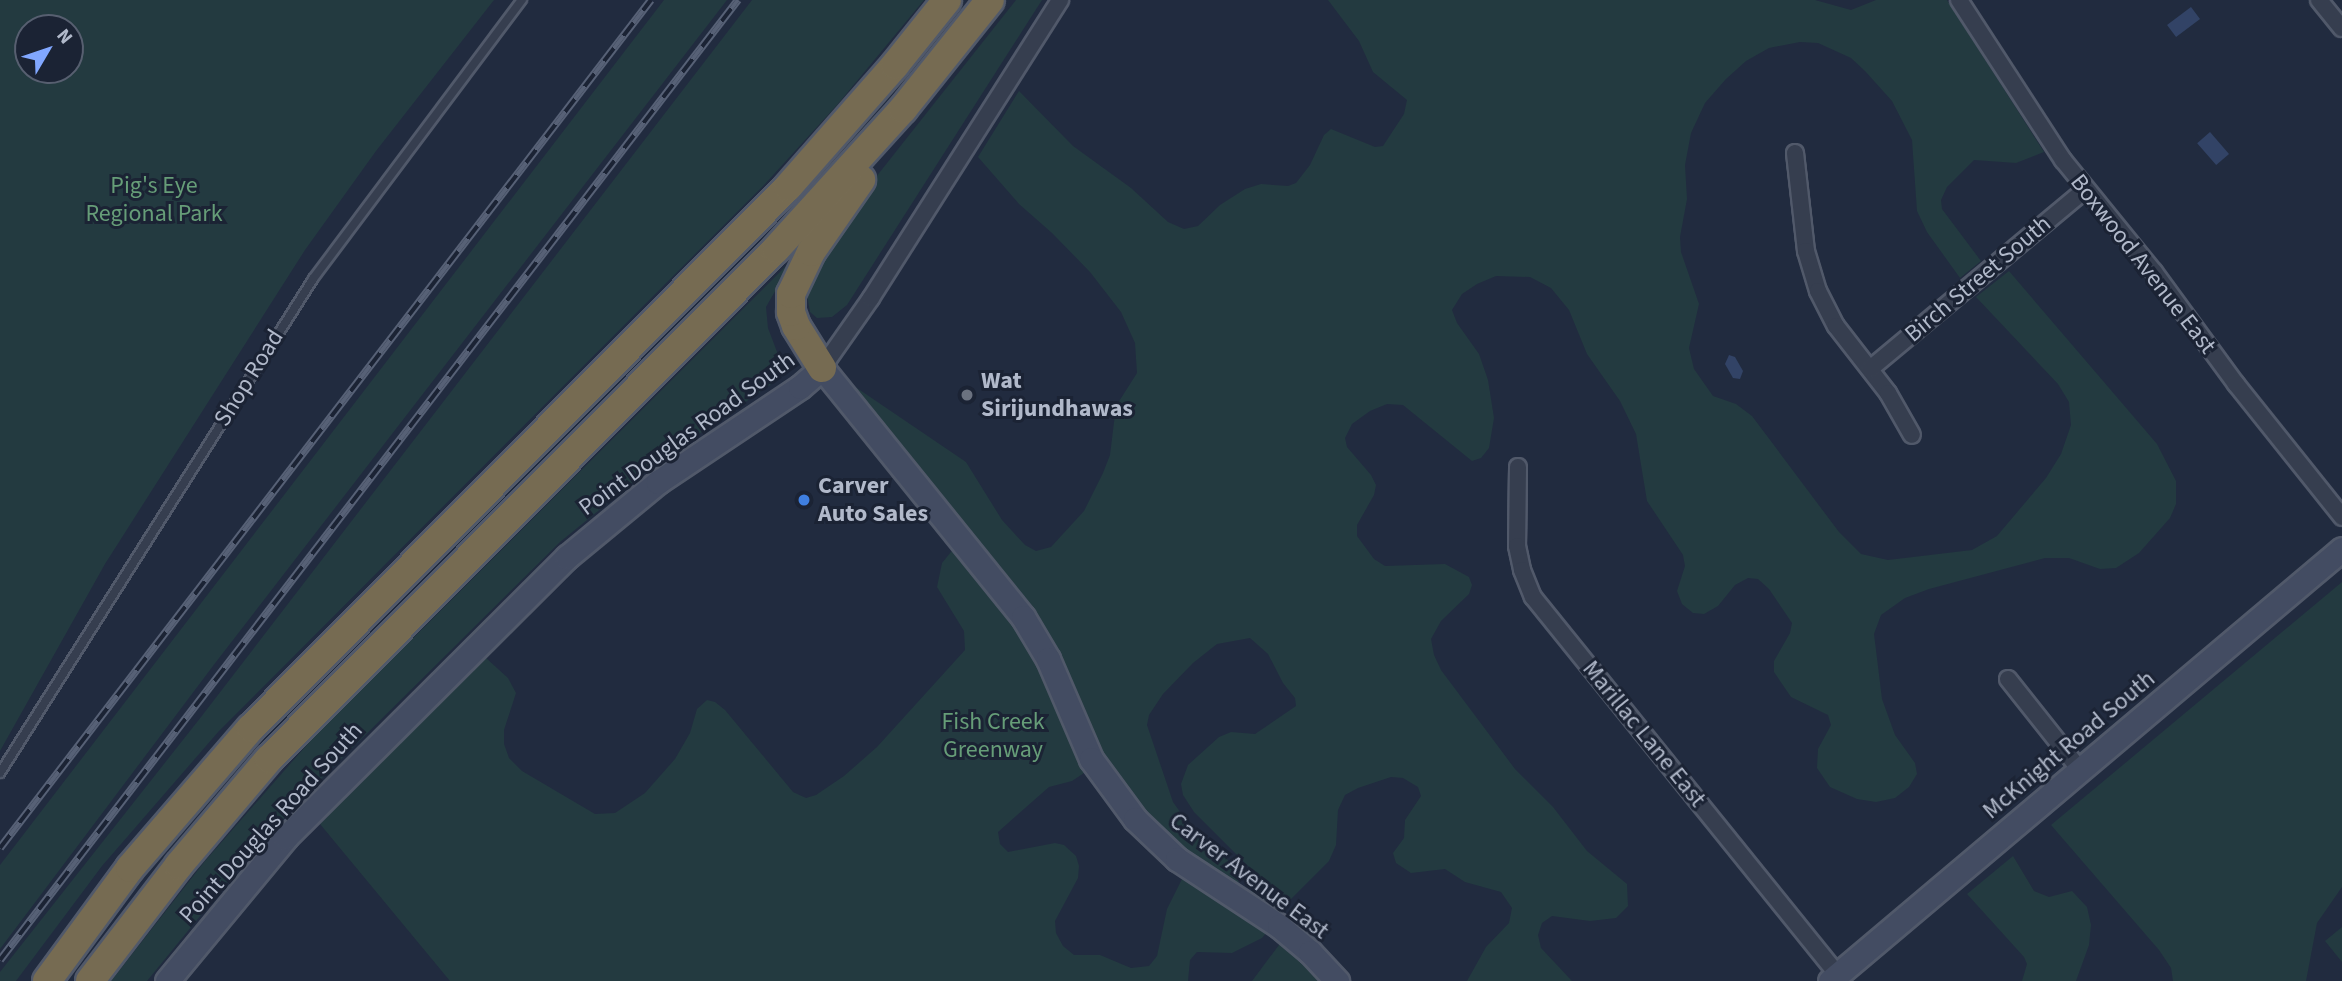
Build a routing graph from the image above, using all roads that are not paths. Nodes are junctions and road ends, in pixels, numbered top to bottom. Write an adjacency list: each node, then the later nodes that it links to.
1 (522, 0): 19 (lane, Shop Road)
2 (947, 0): 21 (highway)
3 (990, 0): 8 (highway)
4 (1060, 0): 11 (street, Point Douglas Road South)
5 (1959, 0): 10 (street, Boxwood Avenue East)
6 (2319, 0): 7 (street)
7 (2342, 27)
8 (963, 35): 11 (highway); 22 (highway)
9 (1795, 153): 12 (street)
10 (2085, 190): 12 (street, Birch Street South); 15 (street, Boxwood Avenue East)
11 (822, 368): 23 (street, Point Douglas Road South); 24 (street, Carver Avenue East)
12 (1870, 369): 13 (street)
13 (1912, 435)
14 (1518, 467): 20 (street, Marillac Lane East)
15 (2342, 517)
16 (2342, 549): 18 (street, McKnight Road South)
17 (2008, 679): 18 (street)
18 (2080, 769): 20 (street, McKnight Road South)
19 (0, 773)
20 (1834, 978)
21 (47, 981)
22 (90, 981)
23 (167, 981)
24 (1337, 981)

